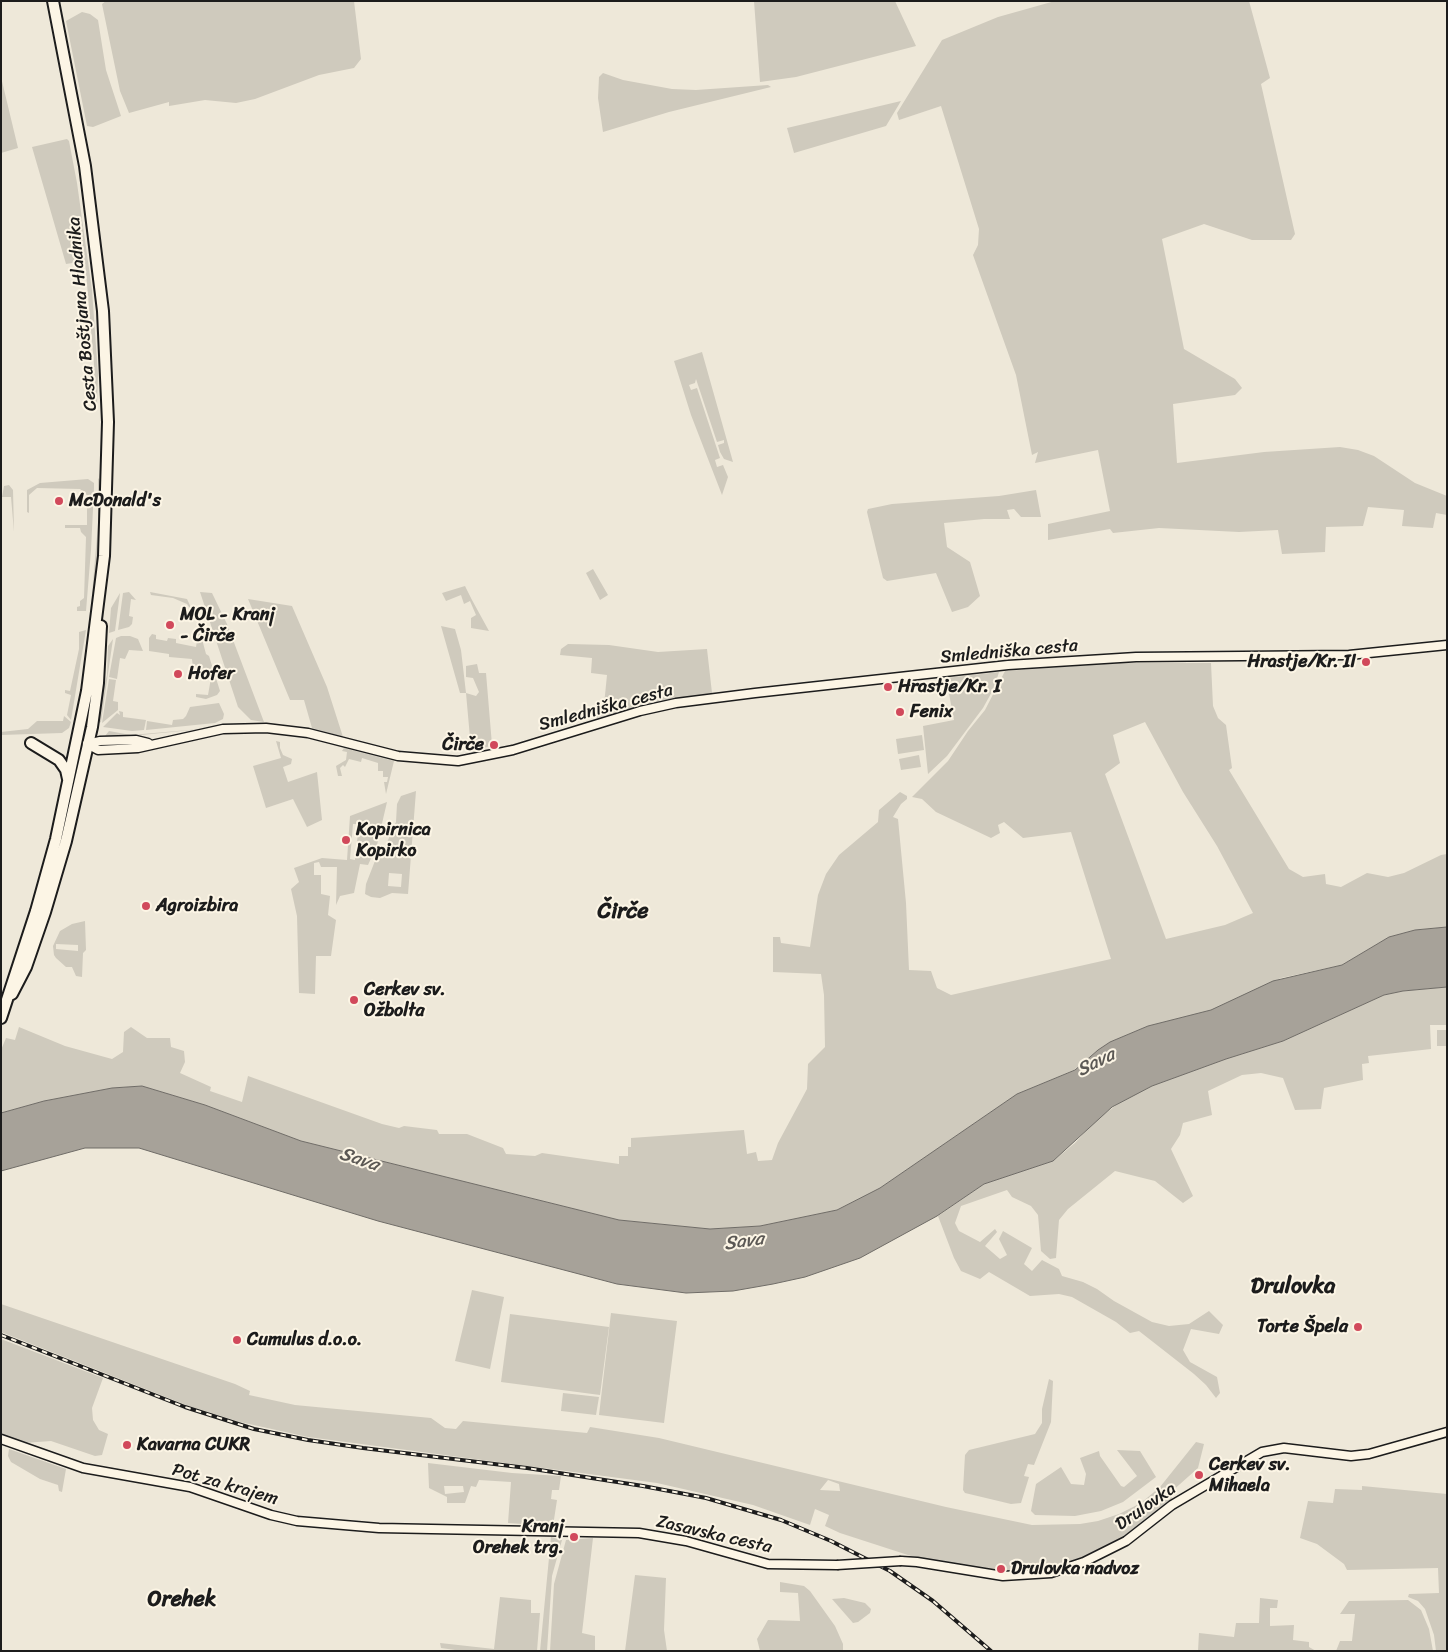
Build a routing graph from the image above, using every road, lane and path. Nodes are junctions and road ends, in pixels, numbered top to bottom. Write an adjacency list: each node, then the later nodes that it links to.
1 (53, 1): 2 (main road, Cesta Boštjana Hladnika)
2 (104, 556): 5 (main road); 6 (main road, Cesta Boštjana Hladnika)
3 (1447, 645): 5 (street, Smledniška cesta)
4 (31, 743): 6 (main road)
5 (87, 744): 7 (main road)
6 (68, 783): 7 (main road, Cesta Boštjana Hladnika)
7 (9, 998): 8 (main road)
8 (1, 1018)
9 (1447, 1432): 12 (street, Drulovka)
10 (1, 1439): 11 (street, Pot za krajem)
11 (387, 1528): 12 (street, Zasavska cesta, bridge)
12 (1003, 1576)

